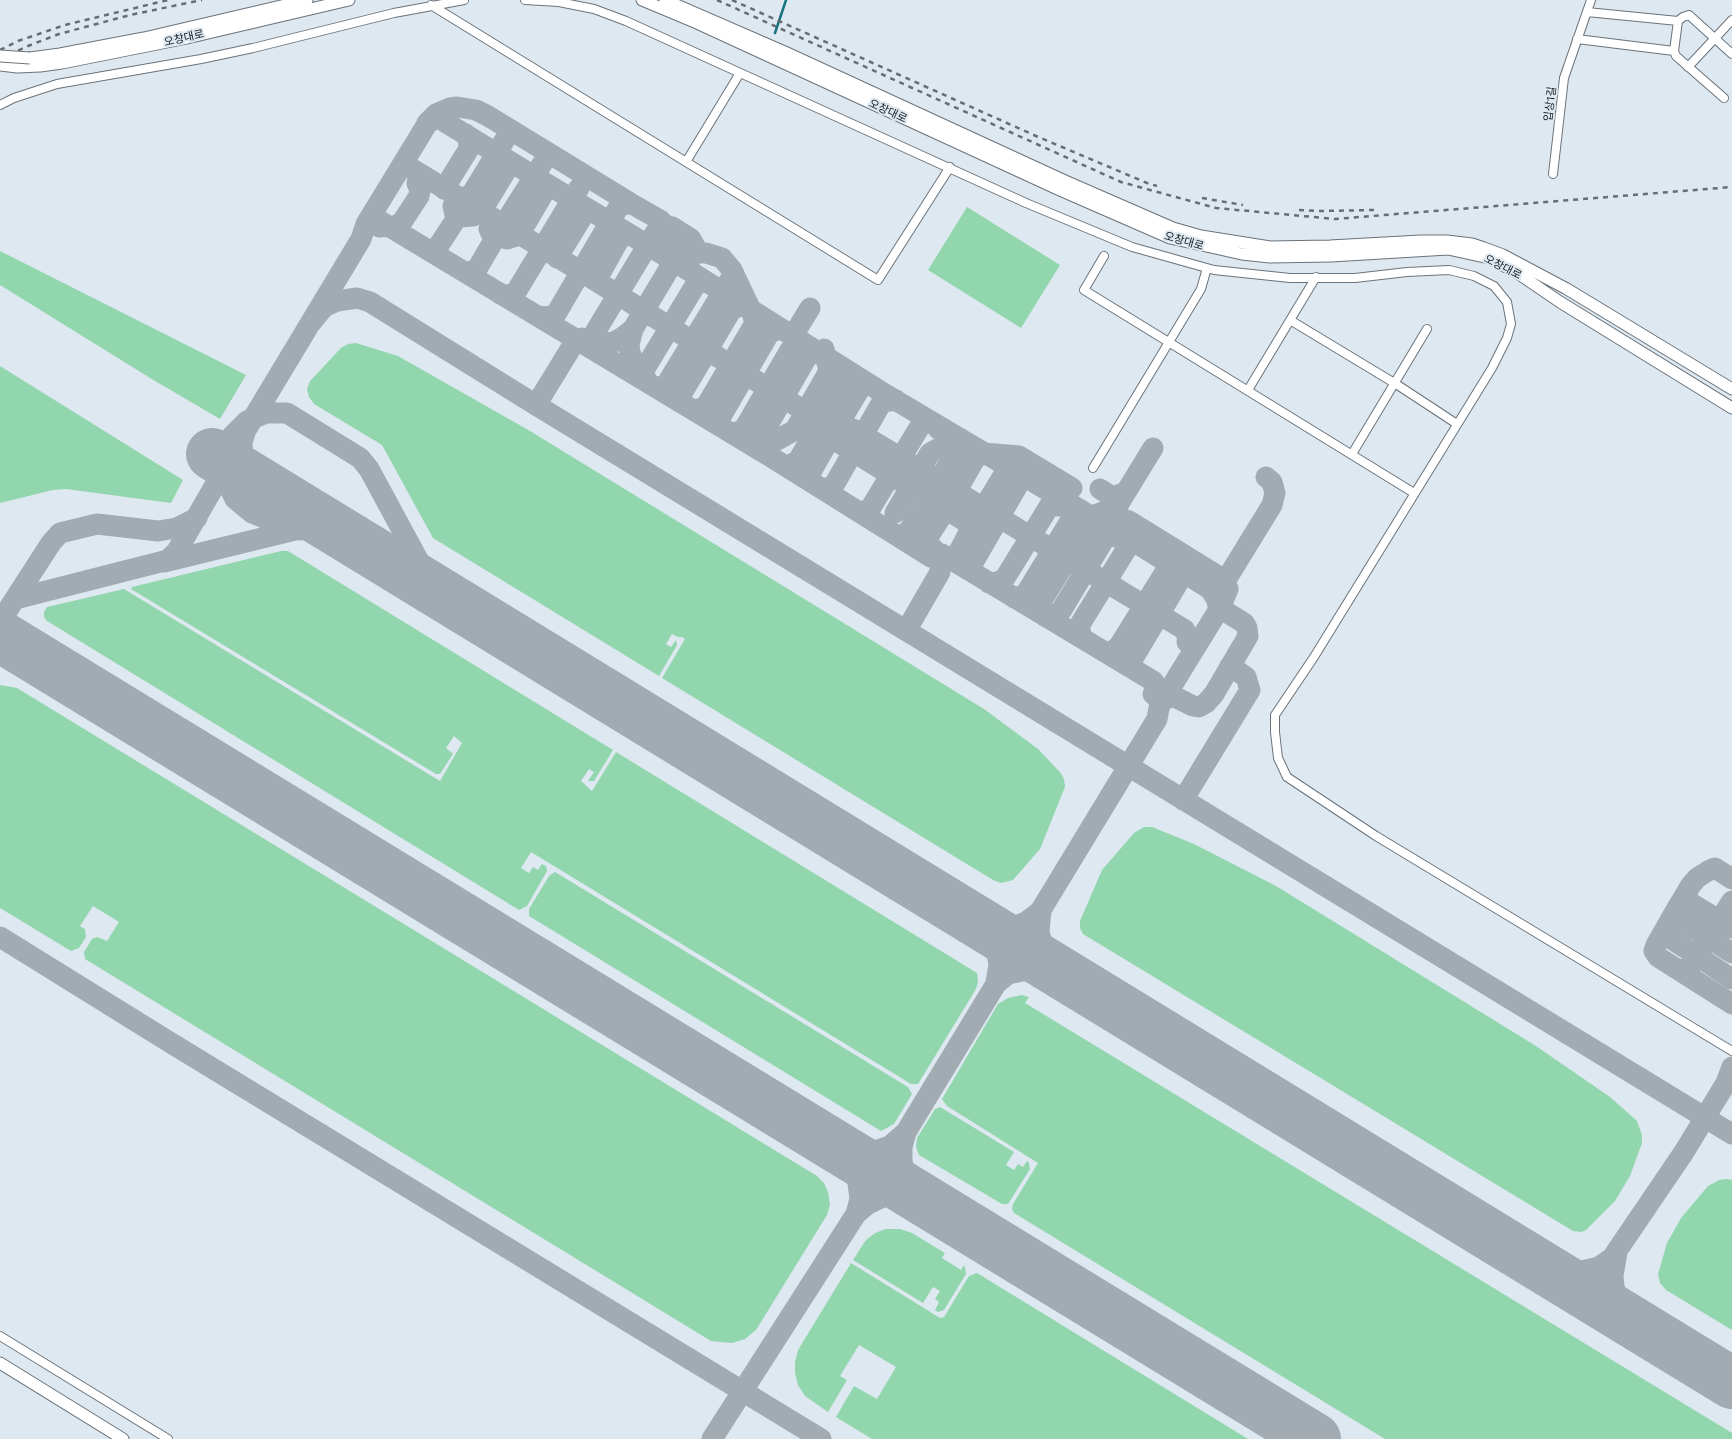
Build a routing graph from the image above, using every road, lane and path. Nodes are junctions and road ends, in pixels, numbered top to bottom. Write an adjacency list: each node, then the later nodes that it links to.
1 (306, 0): 17 (main road, 오창대로, bridge)
2 (349, 0): 19 (main road, 오창대로)
3 (464, 0): 8 (street)
4 (525, 0): 21 (street)
5 (642, 0): 14 (main road, 오창대로)
6 (665, 0): 14 (main road, 오창대로)
7 (1591, 0): 9 (street, 입상1길)
8 (431, 5): 23 (street); 24 (street)
9 (1587, 12): 11 (street); 13 (street, 입상1길)
10 (1732, 20): 12 (street)
11 (1678, 21): 12 (street); 15 (street)
12 (1715, 38): 16 (street); 20 (street)
13 (1577, 39): 15 (street); 26 (street, 입상1길)
14 (753, 43): 18 (main road, 오창대로)
15 (1674, 51): 20 (street)
16 (1732, 54)
17 (0, 56)
18 (785, 58): 34 (main road, 오창대로); 36 (main road, 오창대로)
19 (0, 65)
20 (1688, 67): 22 (street)
21 (740, 73): 24 (street); 25 (street)
22 (1724, 98)
23 (0, 105)
24 (686, 162): 25 (street)
25 (950, 167): 28 (street)
26 (1553, 174)
27 (1104, 256): 32 (street)
28 (1207, 268): 29 (street); 32 (street)
29 (1316, 277): 30 (street); 37 (street)
30 (1290, 320): 33 (street); 35 (street)
31 (1428, 330): 33 (street)
32 (1169, 343): 35 (street); 39 (street)
33 (1396, 384): 37 (street); 38 (street)
34 (1732, 389)
35 (1248, 390): 38 (street)
36 (1732, 408)
37 (1457, 424): 40 (street)
38 (1352, 454): 40 (street)
39 (1093, 468)
40 (1414, 493): 41 (street)
41 (1732, 1051)
42 (0, 1336): 45 (street)
43 (0, 1363): 44 (main road)
44 (123, 1439)
45 (168, 1439)

